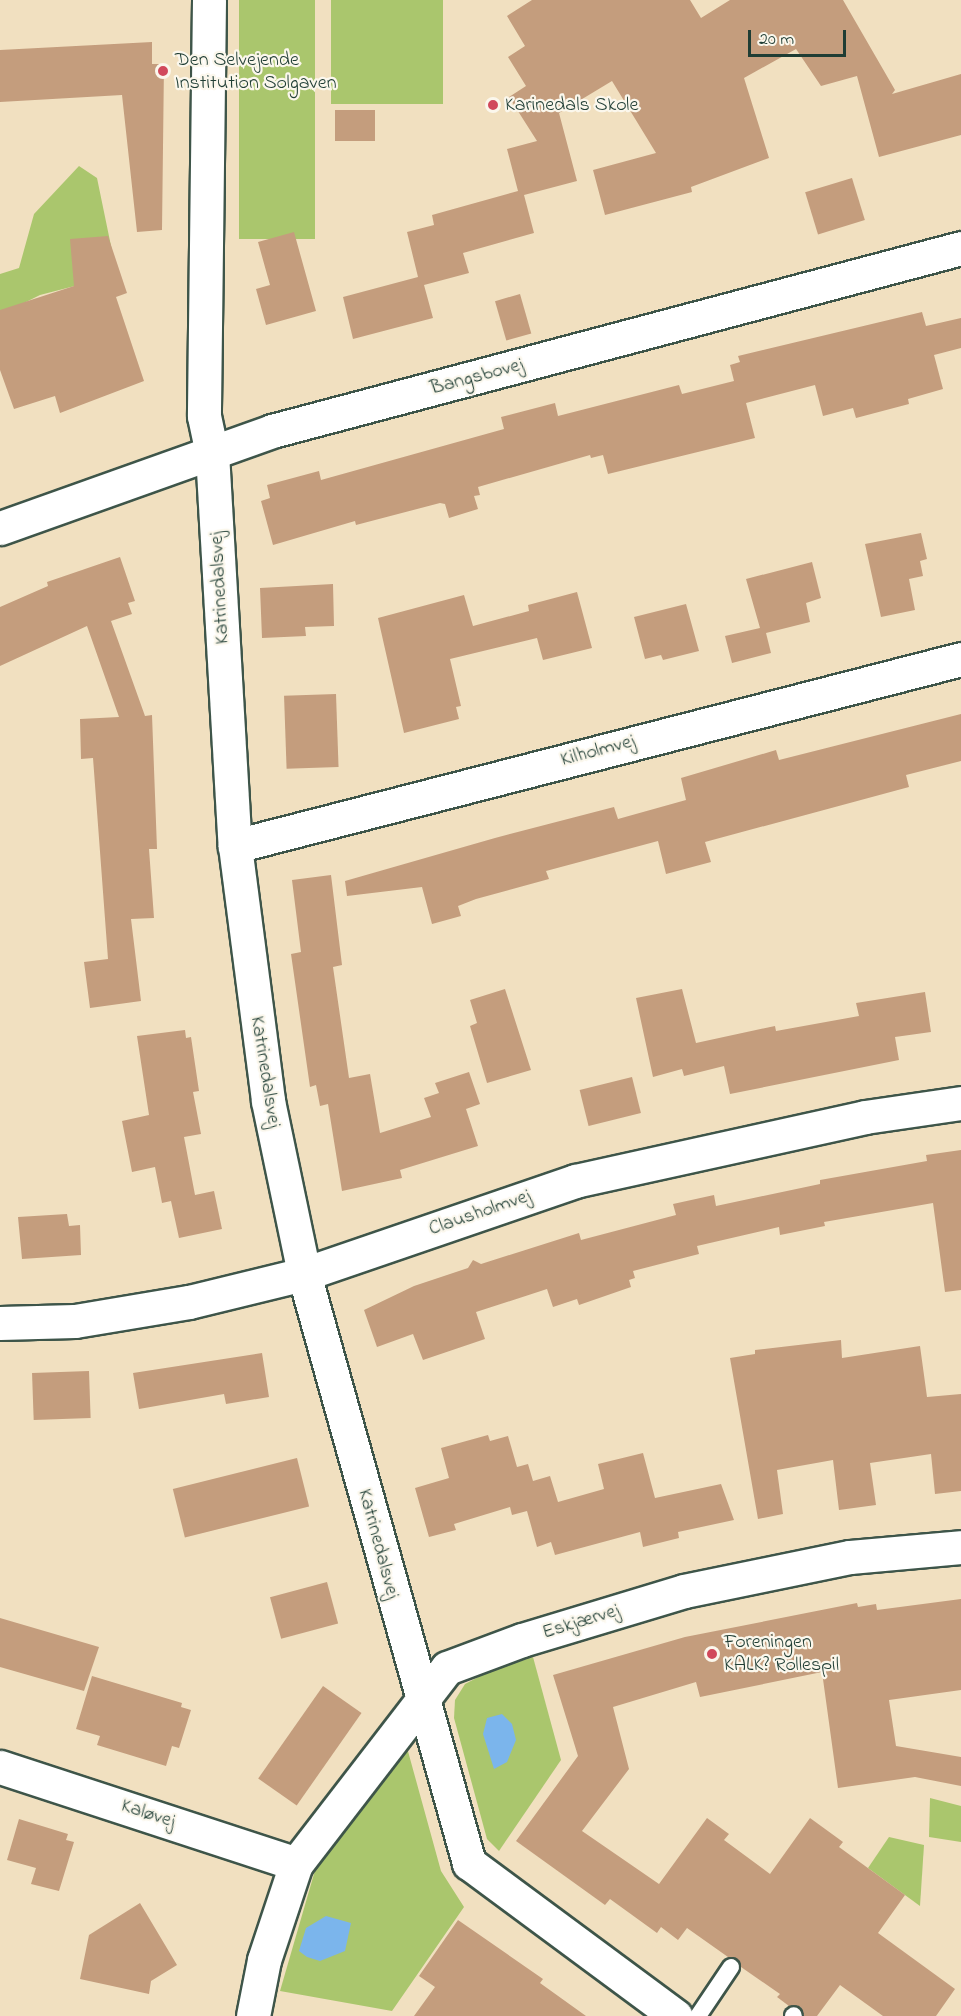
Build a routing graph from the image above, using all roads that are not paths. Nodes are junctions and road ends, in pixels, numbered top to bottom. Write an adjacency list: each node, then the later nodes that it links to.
1 (209, 0): 3 (street, Katrinedalsvej)
2 (961, 248): 3 (street, Bangsbovej)
3 (212, 453): 4 (street, Bangsbovej); 6 (street, Katrinedalsvej)
4 (0, 528)
5 (961, 659): 6 (street, Kilholmvej)
6 (235, 846): 8 (street, Katrinedalsvej)
7 (961, 1103): 8 (street, Clausholmvej)
8 (304, 1274): 9 (street, Clausholmvej); 11 (street, Katrinedalsvej)
9 (0, 1323)
10 (961, 1547): 11 (street, Eskjærvej)
11 (422, 1702): 13 (street, Eskjærvej); 16 (street, Katrinedalsvej)
12 (0, 1767): 13 (street, Kaløvej)
13 (296, 1864): 15 (street, Eskjærvej)
14 (732, 1967): 17 (lane)
15 (253, 2016)
16 (676, 2016)
17 (698, 2016)

